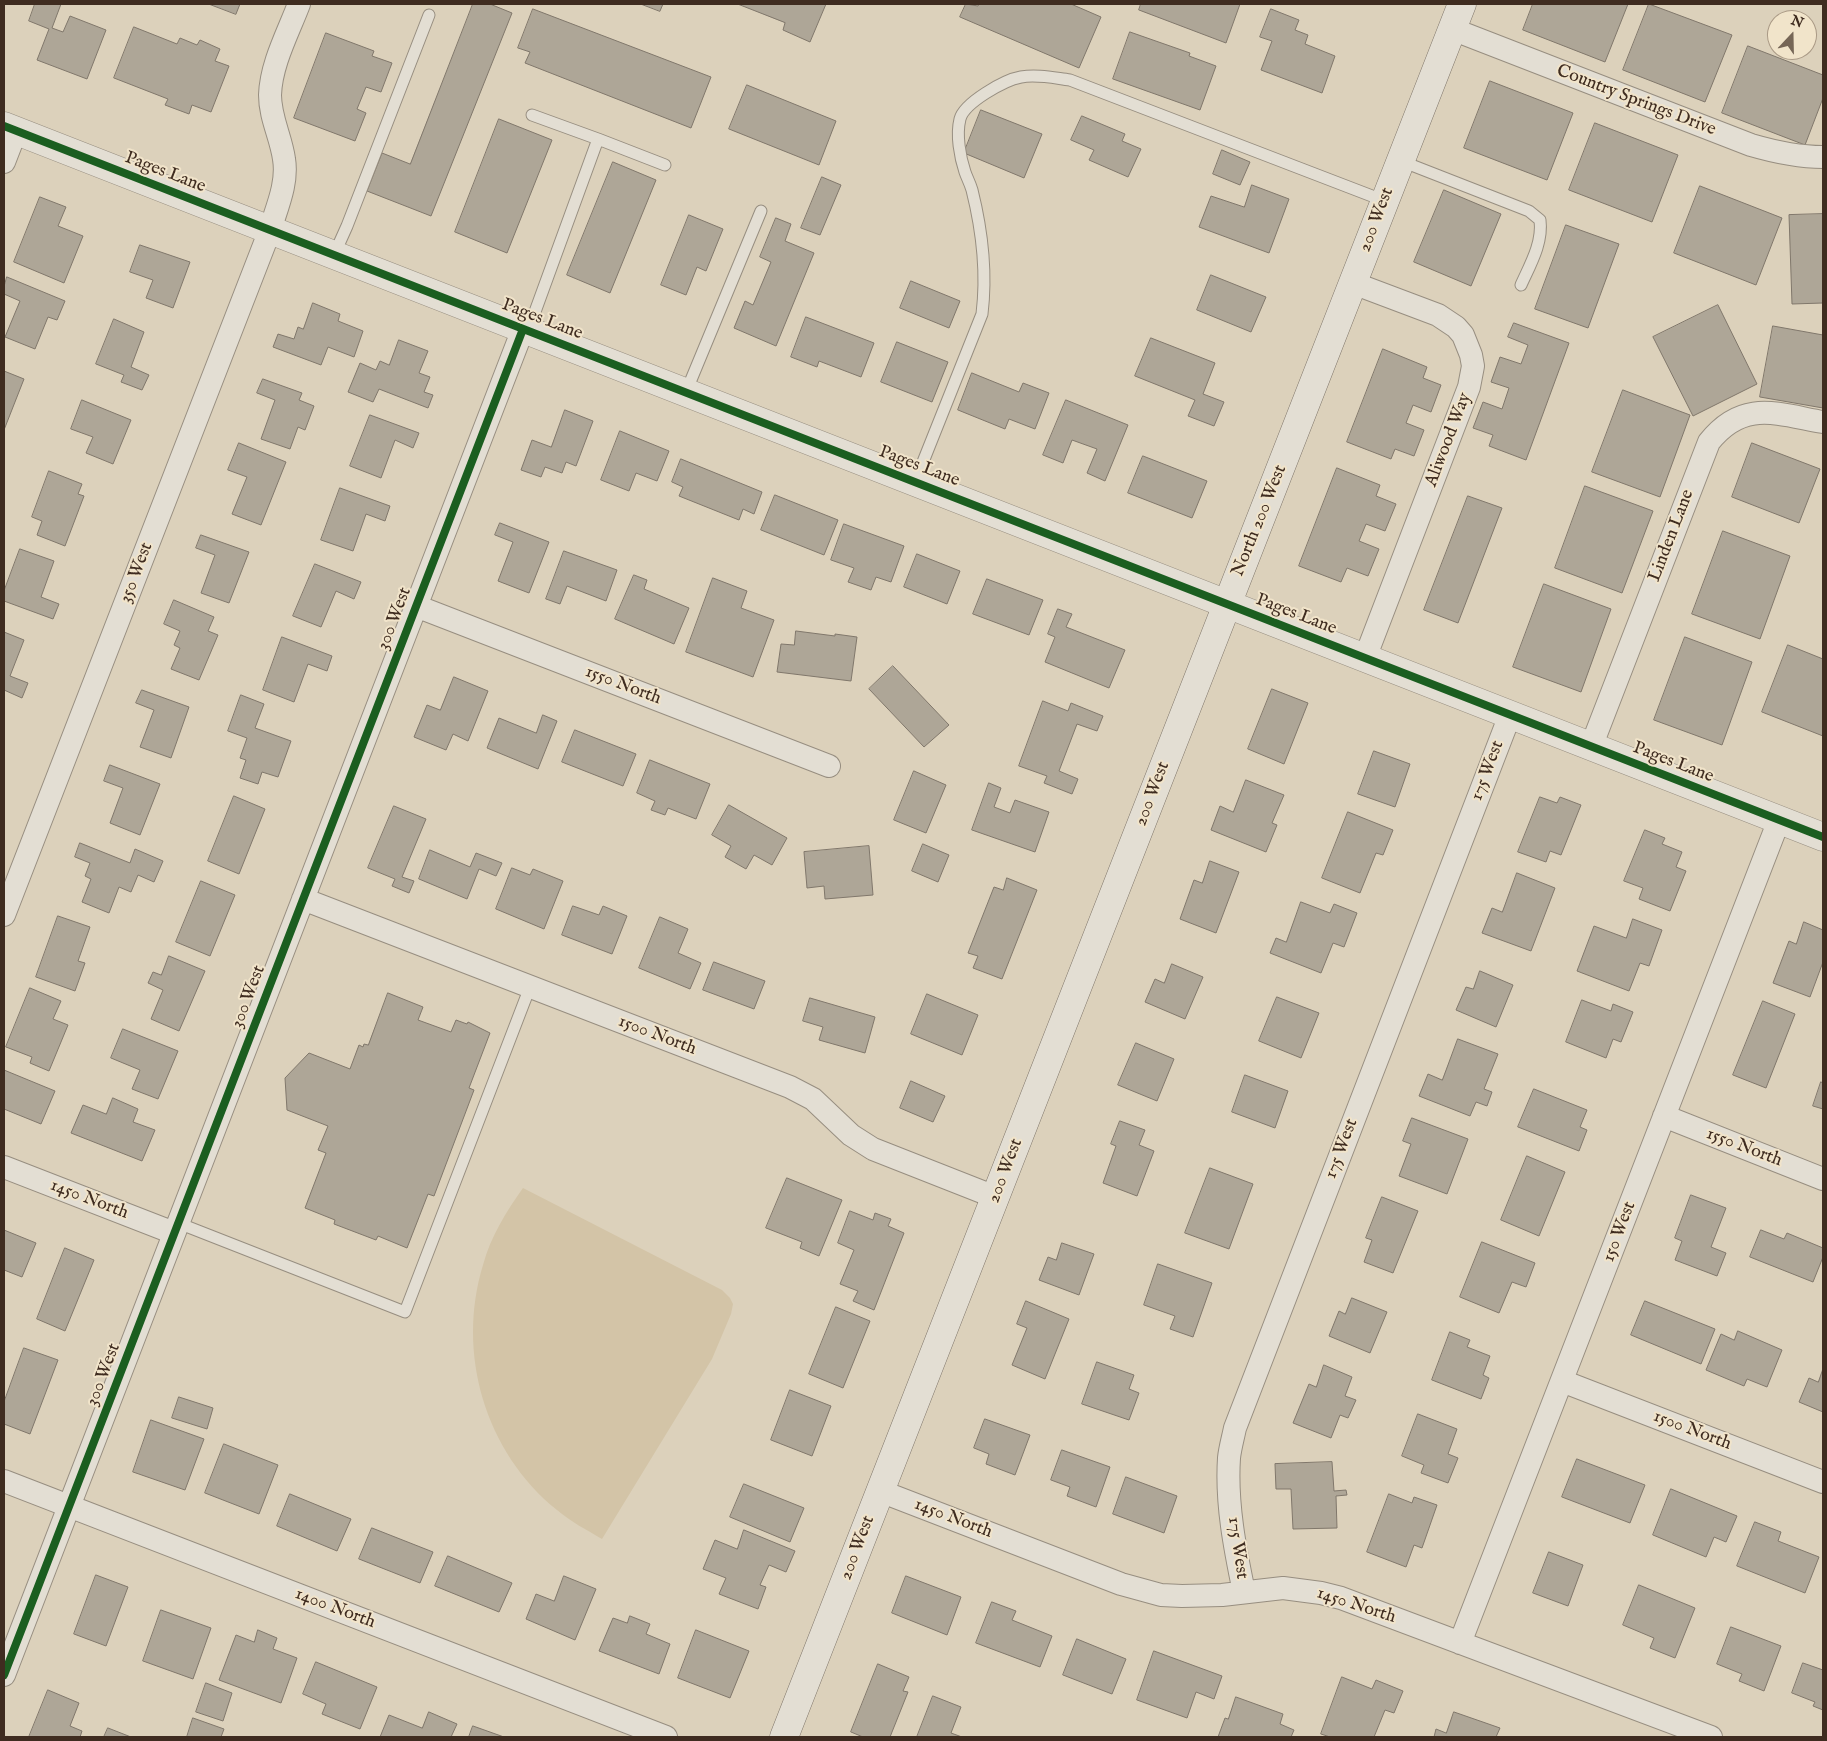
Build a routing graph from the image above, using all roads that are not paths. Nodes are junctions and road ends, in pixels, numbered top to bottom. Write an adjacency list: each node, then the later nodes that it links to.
1 (299, 4): 14 (street, 350 West)
2 (1462, 4): 4 (street, 200 West)
3 (429, 15): 15 (lane)
4 (1452, 29): 8 (street, Country Springs Drive); 9 (street, 200 West)
5 (532, 115): 7 (lane)
6 (10, 129): 10 (street); 14 (street, Pages Lane)
7 (598, 139): 11 (lane); 18 (lane)
8 (1823, 156)
9 (1400, 161): 12 (street, 200 West); 17 (lane)
10 (4, 162)
11 (665, 165)
12 (1385, 201): 16 (street, 200 West); 22 (lane)
13 (761, 211): 19 (lane)
14 (270, 230): 15 (street, Pages Lane); 32 (street, 350 West)
15 (334, 255): 18 (street, Pages Lane)
16 (1353, 282): 21 (street, 200 West); 25 (street, Aliwood Way)
17 (1522, 285)
18 (525, 330): 19 (street, Pages Lane); 24 (street, 300 West)
19 (686, 392): 22 (street, Pages Lane)
20 (1823, 422): 27 (street, Linden Lane)
21 (1293, 437): 23 (street, North 200 West)
22 (915, 482): 23 (street, Pages Lane)
23 (1227, 604): 25 (street, Pages Lane); 37 (street, 200 West)
24 (416, 606): 28 (street, 1550 North); 31 (street, 300 West)
25 (1365, 658): 26 (street, Pages Lane)
26 (1510, 715): 27 (street, Pages Lane); 44 (street, 175 West)
27 (1591, 747): 29 (street, Pages Lane)
28 (829, 766)
29 (1779, 820): 30 (street, Pages Lane); 34 (street, 150 West)
30 (1823, 837)
31 (303, 899): 33 (street, 1500 North); 38 (street, 300 West)
32 (4, 915)
33 (530, 987): 37 (street, 1500 North); 38 (lane)
34 (1664, 1116): 36 (street, 1550 North); 39 (street, 150 West)
35 (4, 1167): 38 (street, 1450 North)
36 (1823, 1179)
37 (996, 1197): 42 (street, 200 West)
38 (176, 1228): 43 (street, 300 West)
39 (1562, 1380): 41 (street, 1500 North); 45 (street, 150 West)
40 (4, 1481): 43 (street, 1400 North)
41 (1823, 1482)
42 (880, 1491): 44 (street, 1450 North); 49 (street, 200 West)
43 (69, 1506): 46 (street, 300 West); 48 (street, 1400 North)
44 (1244, 1592): 45 (street, 1450 North)
45 (1460, 1643): 47 (street, 1450 North)
46 (4, 1675)
47 (1676, 1731): 50 (street, 1450 North)
48 (666, 1737)
49 (784, 1737)
50 (1711, 1737)

